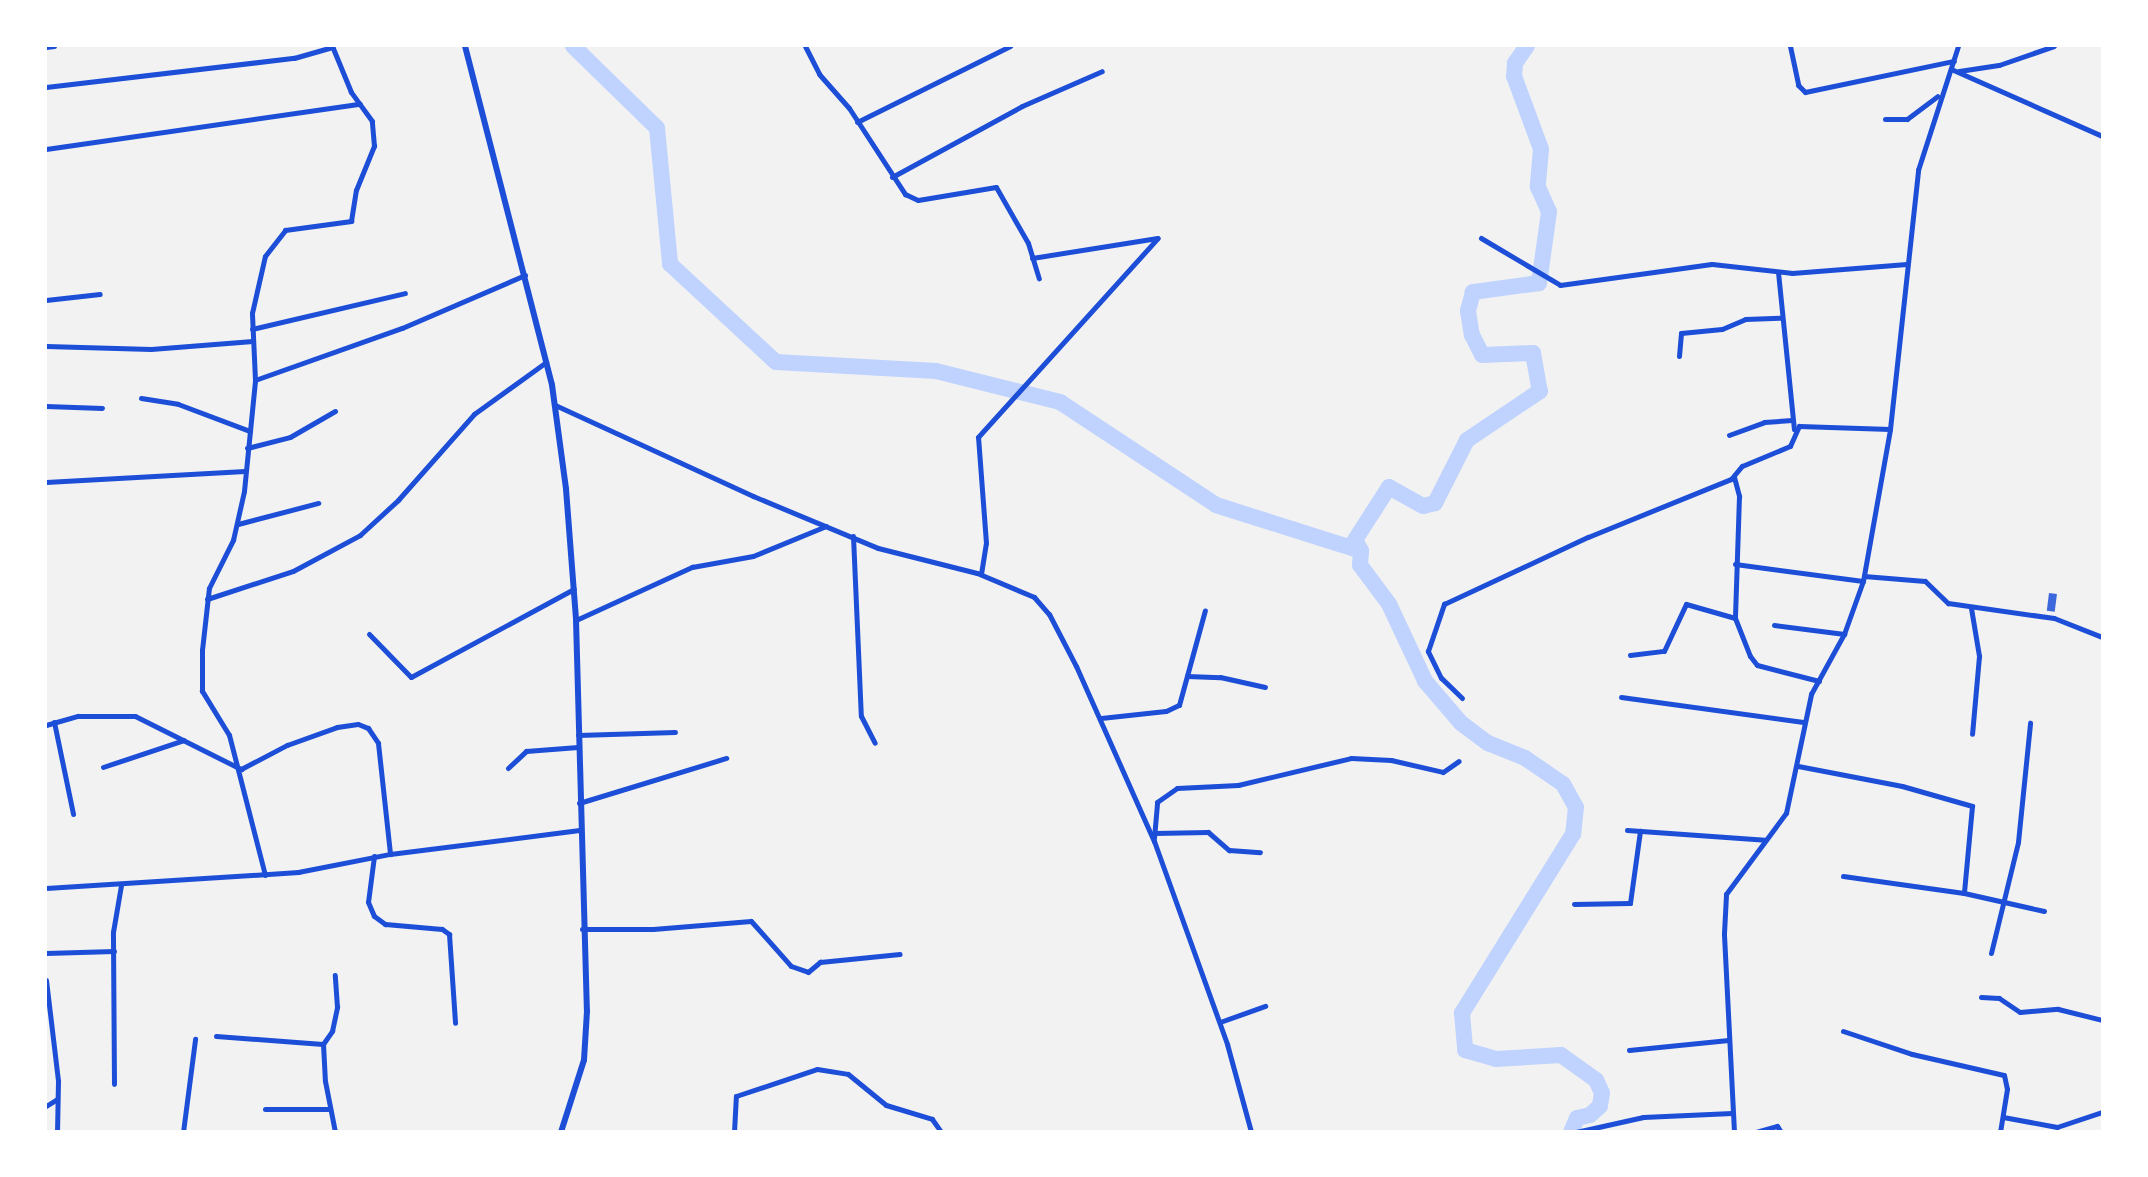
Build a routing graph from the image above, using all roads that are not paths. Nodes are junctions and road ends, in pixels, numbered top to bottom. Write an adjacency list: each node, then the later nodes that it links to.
1 (54, 46): 9 (street)
2 (332, 46): 15 (street); 17 (street)
3 (465, 46): 27 (street)
4 (805, 46): 19 (street)
5 (1010, 46): 19 (street)
6 (1790, 46): 11 (street)
7 (1958, 46): 11 (street)
8 (2054, 46): 10 (street)
9 (46, 47)
10 (2041, 48): 14 (street)
11 (1954, 61): 12 (street)
12 (1951, 69): 14 (street); 16 (street)
13 (1102, 71): 22 (street)
14 (1959, 71): 20 (street)
15 (46, 88)
16 (1939, 94): 18 (street); 25 (street)
17 (360, 104): 21 (street); 33 (street)
18 (1885, 120)
19 (856, 122): 22 (street)
20 (2102, 136)
21 (46, 149)
22 (892, 177): 24 (street)
23 (1481, 238): 26 (street)
24 (1032, 258): 28 (street); 58 (street)
25 (1907, 264): 26 (street); 46 (street)
26 (1778, 272): 32 (street)
27 (526, 275): 37 (street); 38 (street)
28 (1039, 278)
29 (100, 293): 31 (street)
30 (405, 293): 33 (street)
31 (46, 300)
32 (1782, 318): 36 (street); 44 (street)
33 (251, 329): 34 (street)
34 (253, 341): 35 (street); 38 (street)
35 (46, 346)
36 (1679, 356)
37 (546, 362): 40 (street); 61 (street)
38 (255, 380): 47 (street)
39 (142, 398): 47 (street)
40 (555, 405): 55 (street); 60 (street)
41 (46, 406): 42 (street)
42 (102, 408)
43 (335, 411): 49 (street)
44 (1792, 420): 45 (street); 48 (street)
45 (1794, 429): 46 (street); 51 (street)
46 (1890, 429): 59 (street)
47 (250, 431): 49 (street)
48 (1729, 435)
49 (247, 448): 50 (street)
50 (245, 471): 52 (street); 54 (street)
51 (1734, 477): 57 (street); 75 (street)
52 (46, 482)
53 (318, 503): 54 (street)
54 (238, 523): 61 (street)
55 (826, 526): 56 (street); 65 (street)
56 (853, 536): 58 (street); 85 (street)
57 (1735, 565): 59 (street); 64 (street)
58 (981, 574): 76 (street)
59 (1863, 578): 62 (street); 68 (street)
60 (574, 589): 65 (street); 67 (street)
61 (207, 599): 92 (street)
62 (1971, 608): 69 (street); 82 (street)
63 (1205, 610): 71 (street)
64 (1735, 618): 70 (street); 72 (street)
65 (576, 620): 83 (street)
66 (1774, 625): 68 (street)
67 (369, 634)
68 (1844, 634): 72 (street)
69 (2102, 637)
70 (1630, 655)
71 (1187, 676): 73 (street); 76 (street)
72 (1819, 681): 78 (street)
73 (1265, 687)
74 (1621, 697): 78 (street)
75 (1462, 698)
76 (1101, 718): 100 (street)
77 (54, 722): 80 (street); 84 (street); 94 (street)
78 (1803, 722): 89 (street)
79 (2030, 723): 110 (street)
80 (46, 725)
81 (675, 732): 83 (street)
82 (1972, 734)
83 (578, 735): 86 (street)
84 (184, 740): 90 (street); 92 (street)
85 (875, 743)
86 (578, 747): 91 (street); 93 (street)
87 (726, 758): 93 (street)
88 (1459, 761): 98 (street)
89 (1798, 766): 99 (street); 108 (street)
90 (103, 767)
91 (508, 768)
92 (241, 769): 102 (street); 104 (street)
93 (579, 803): 95 (street)
94 (73, 814)
95 (579, 830): 102 (street); 112 (street)
96 (1627, 830): 97 (street)
97 (1640, 831): 99 (street); 109 (street)
98 (1154, 833): 100 (street); 101 (street)
99 (1765, 840): 128 (street)
100 (1154, 841): 124 (street)
101 (1260, 852)
102 (390, 854): 103 (street)
103 (374, 856): 104 (street); 123 (street)
104 (265, 875): 106 (street)
105 (1843, 876): 108 (street)
106 (121, 885): 107 (street); 113 (street)
107 (46, 888)
108 (1964, 892): 110 (street)
109 (1574, 904)
110 (2003, 904): 111 (street); 115 (street)
111 (2044, 911)
112 (582, 929): 116 (street); 142 (street)
113 (114, 951): 114 (street); 131 (street)
114 (46, 953): 117 (street)
115 (1991, 953)
116 (900, 954)
117 (46, 963)
118 (335, 975): 129 (street)
119 (46, 980): 132 (street)
120 (1982, 997): 122 (street)
121 (1265, 1006): 124 (street)
122 (2102, 1020)
123 (456, 1023)
124 (1220, 1023): 145 (street)
125 (1843, 1031): 138 (street)
126 (216, 1036): 129 (street)
127 (195, 1039): 140 (street)
128 (1729, 1040): 130 (street); 137 (street)
129 (323, 1044): 135 (street)
130 (1629, 1050)
131 (114, 1084)
132 (57, 1099): 133 (street); 139 (street)
133 (46, 1106)
134 (265, 1109): 135 (street)
135 (330, 1109): 141 (street)
136 (2102, 1112): 138 (street)
137 (1732, 1113): 146 (street); 147 (street)
138 (2003, 1117): 150 (street)
139 (57, 1132)
140 (183, 1132)
141 (335, 1132)
142 (561, 1132)
143 (734, 1132): 144 (street)
144 (941, 1132)
145 (1251, 1132)
146 (1576, 1132)
147 (1734, 1132)
148 (1756, 1132): 149 (street)
149 (1781, 1132)
150 (2000, 1132)

